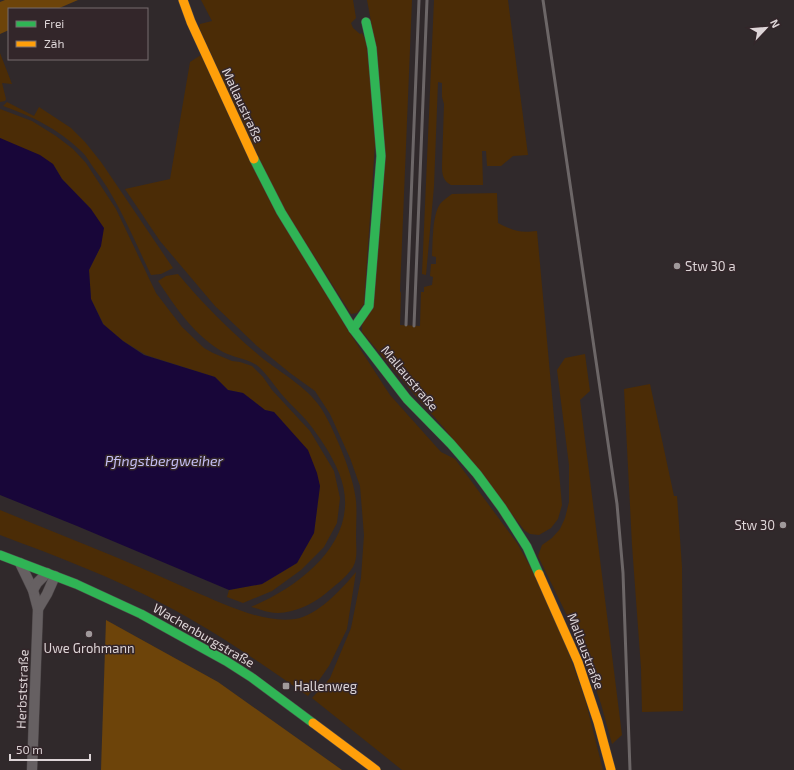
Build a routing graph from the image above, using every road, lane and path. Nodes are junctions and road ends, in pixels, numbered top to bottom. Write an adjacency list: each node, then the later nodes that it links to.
1 (183, 0): 3 (street, Mallaustraße)
2 (366, 22): 3 (street)
3 (354, 329): 11 (street, Mallaustraße)
4 (0, 555): 5 (street, Wachenburgstraße)
5 (20, 563): 6 (street, Wachenburgstraße); 7 (street, Herbststraße)
6 (51, 575): 7 (street); 8 (street, Herbststraße); 10 (street, Wachenburgstraße)
7 (33, 590): 8 (street, Herbststraße)
8 (38, 609): 9 (street, Herbststraße)
9 (32, 770)
10 (376, 770)
11 (611, 770)

